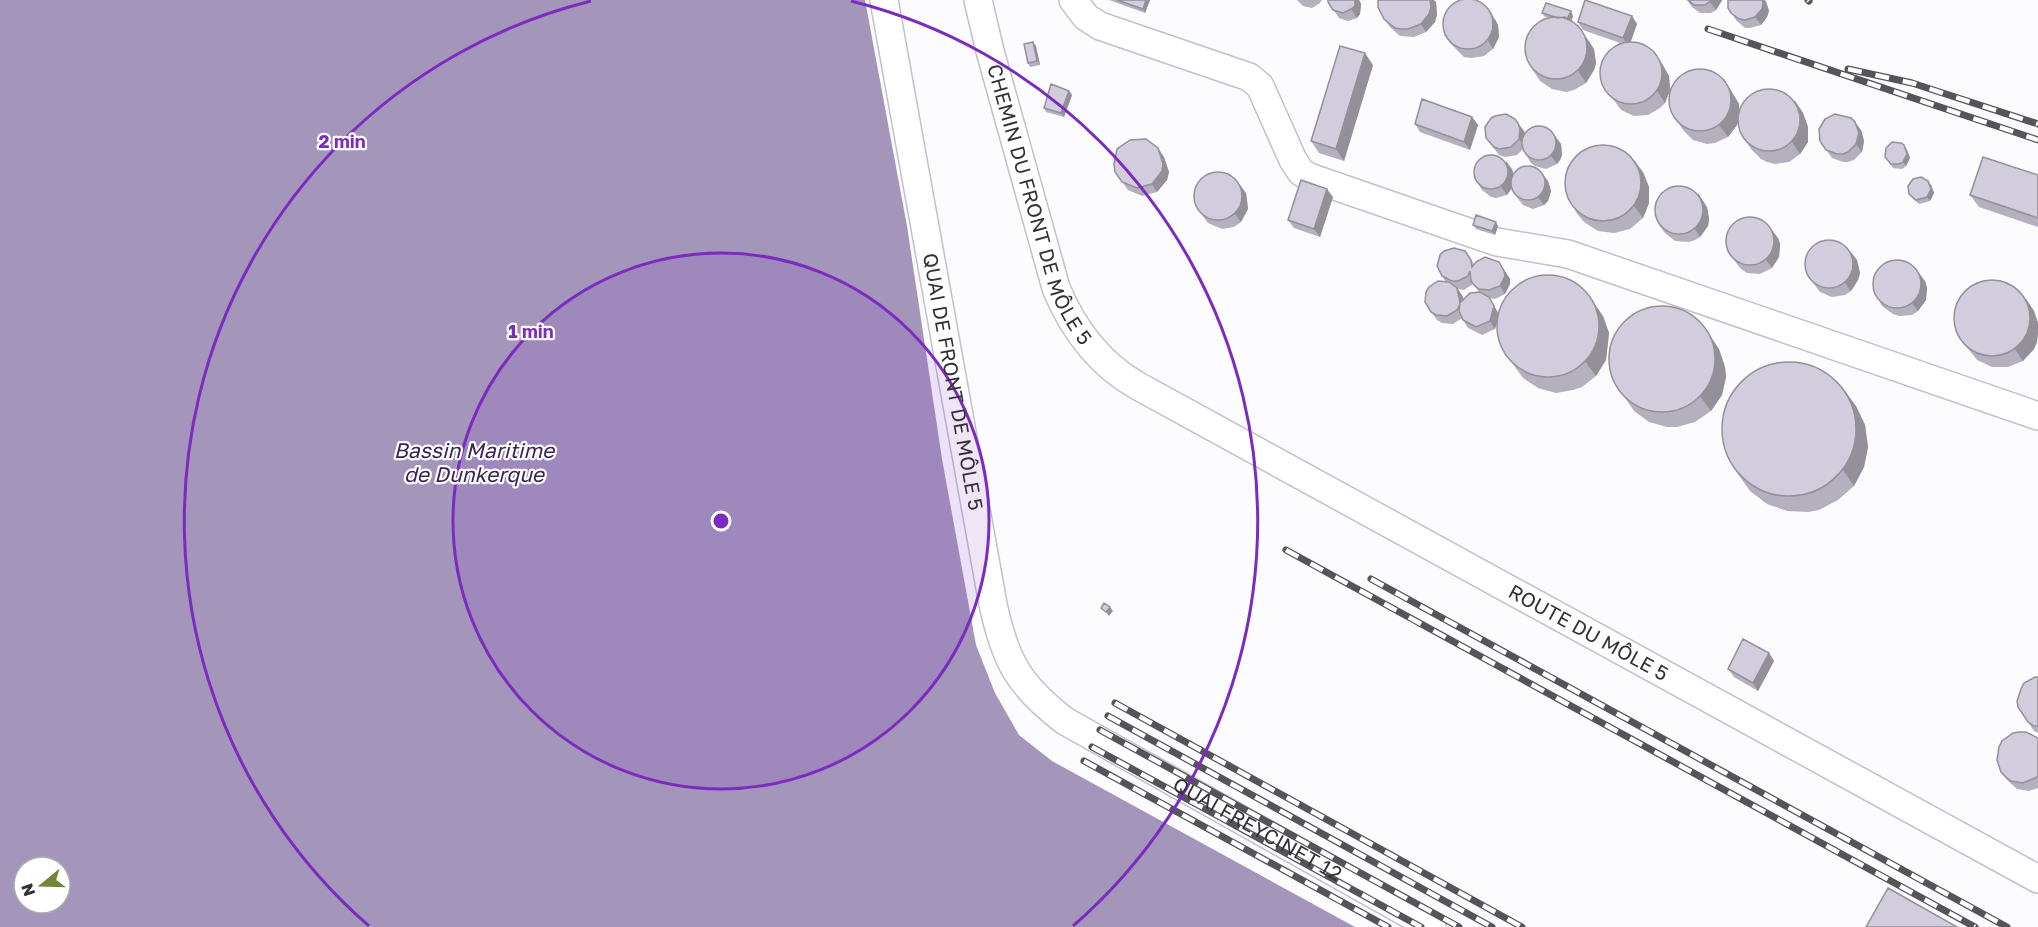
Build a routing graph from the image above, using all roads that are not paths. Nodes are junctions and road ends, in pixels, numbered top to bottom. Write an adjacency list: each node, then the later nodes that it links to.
1 (884, 0): 6 (street, QUAI DE FRONT DE MÔLE 5)
2 (978, 0): 4 (street, CHEMIN DU FRONT DE MÔLE 5)
3 (1073, 0): 5 (street)
4 (1138, 386): 7 (street, ROUTE DU MÔLE 5)
5 (2038, 416)
6 (1083, 732): 8 (street, QUAI FREYCINET 12)
7 (2038, 879)
8 (1432, 927)

